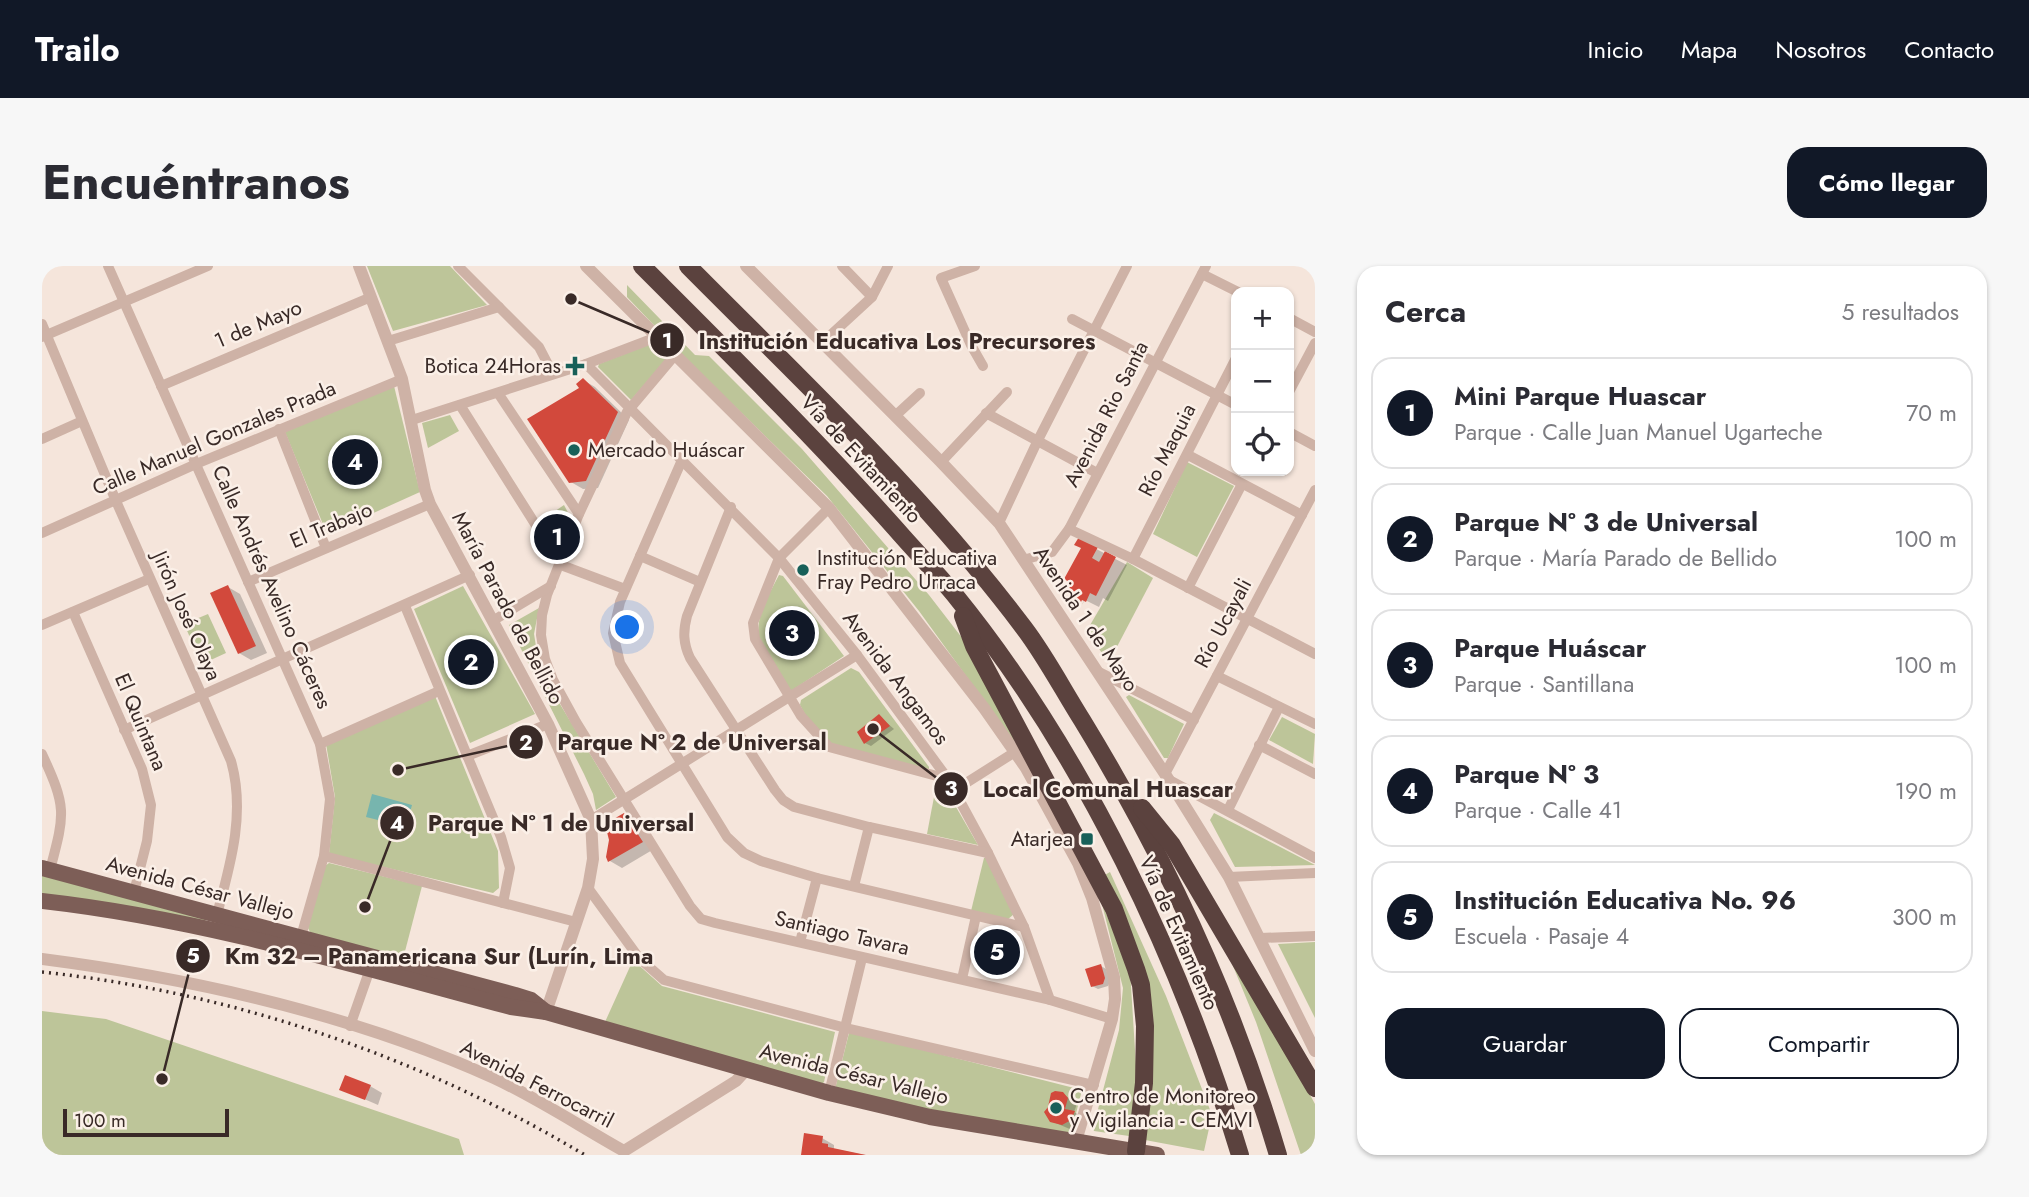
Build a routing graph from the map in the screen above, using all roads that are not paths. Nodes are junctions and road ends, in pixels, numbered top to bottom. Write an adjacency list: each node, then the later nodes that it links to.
1 (108, 266): 17 (street, Calle Andrés Avelino Cáceres)
2 (208, 266): 17 (street)
3 (359, 266): 15 (street, María Parado de Bellido)
4 (458, 266): 18 (street)
5 (586, 266): 25 (street)
6 (642, 266): 83 (highway, Vía de Evitamiento)
7 (688, 266): 113 (highway, Vía de Evitamiento)
8 (746, 266): 27 (street, Avenida 1 de Mayo)
9 (842, 266): 16 (street)
10 (888, 266): 16 (street)
11 (975, 266): 32 (street)
12 (1128, 266): 22 (street)
13 (1204, 270): 14 (street); 30 (street, Avenida Rio Santa)
14 (1231, 287)
15 (371, 297): 26 (street, María Parado de Bellido); 37 (street, 1 de Mayo)
16 (872, 297): 27 (street)
17 (124, 303): 24 (street); 37 (street, Calle Andrés Avelino Cáceres)
18 (499, 307): 26 (street); 34 (street)
19 (1072, 319): 22 (street)
20 (1294, 321): 23 (street)
21 (42, 324): 24 (street, Jirón José Olaya)
22 (1094, 330): 30 (street); 52 (street)
23 (1315, 332)
24 (45, 336): 48 (street, Jirón José Olaya)
25 (657, 337): 29 (street); 31 (street)
26 (388, 341): 35 (street, María Parado de Bellido)
27 (822, 343): 46 (street, Avenida 1 de Mayo)
28 (1315, 343): 36 (street)
29 (675, 355): 44 (street, Santiago Tavara); 64 (street)
30 (1155, 361): 41 (street); 58 (street, Avenida Rio Santa)
31 (586, 365): 34 (street); 44 (street, Avenida Angamos)
32 (984, 366)
33 (1231, 367): 41 (street, Río Maquia)
34 (553, 374): 39 (street)
35 (402, 379): 47 (street, María Parado de Bellido); 49 (street, Calle Manuel Gonzales Prada)
36 (1294, 383)
37 (161, 386): 57 (street, Calle Andrés Avelino Cáceres)
38 (1007, 392): 45 (street)
39 (498, 393): 43 (street); 65 (street)
40 (920, 393): 46 (street)
41 (1216, 394): 42 (street); 54 (street, Río Maquia)
42 (1231, 402)
43 (460, 405): 47 (street); 75 (street)
44 (630, 409): 55 (street, Avenida Angamos); 65 (street, Santiago Tavara)
45 (986, 413): 52 (street); 56 (street)
46 (895, 416): 56 (street, Avenida 1 de Mayo)
47 (412, 420): 62 (street, María Parado de Bellido)
48 (82, 421): 51 (street); 61 (street, Jirón José Olaya)
49 (279, 429): 57 (street, Calle Manuel Gonzales Prada); 70 (street)
50 (1294, 435): 53 (street)
51 (42, 439)
52 (1037, 442): 58 (street); 67 (street)
53 (1315, 446)
54 (1188, 455): 59 (street); 73 (street, Río Maquia)
55 (682, 460): 63 (street, Avenida Angamos); 71 (street)
56 (941, 462): 67 (street, Avenida 1 de Mayo)
57 (196, 464): 61 (street, Calle Manuel Gonzales Prada); 78 (street, Calle Andrés Avelino Cáceres)
58 (1097, 473): 68 (street, Avenida Rio Santa)
59 (1242, 484): 66 (street); 81 (street)
60 (1315, 490): 66 (street, Río Ucayali)
61 (116, 501): 69 (street, Calle Manuel Gonzales Prada); 77 (street, Jirón José Olaya)
62 (430, 504): 70 (street, El Trabajo); 76 (street, María Parado de Bellido)
63 (731, 507): 72 (street, Avenida Angamos); 79 (street)
64 (829, 508): 72 (street); 105 (street)
65 (579, 514): 75 (street, Santiago Tavara)
66 (1302, 515): 86 (street, Río Ucayali)
67 (999, 523): 74 (street, Avenida 1 de Mayo)
68 (1069, 529): 73 (street); 74 (street, Avenida Rio Santa)
69 (42, 533)
70 (326, 548): 78 (street, El Trabajo)
71 (640, 556): 79 (street); 82 (street)
72 (779, 558): 90 (street, Avenida Angamos); 96 (street)
73 (1133, 559): 81 (street)
74 (1023, 560): 92 (street, Avenida 1 de Mayo)
75 (561, 565): 80 (street, Santiago Tavara); 82 (street)
76 (470, 575): 84 (street); 87 (street, María Parado de Bellido)
77 (149, 579): 85 (street); 95 (street, Jirón José Olaya)
78 (248, 582): 91 (street, Calle Andrés Avelino Cáceres)
79 (700, 582): 102 (street)
80 (551, 586): 87 (street); 114 (street, Santiago Tavara)
81 (1188, 588): 86 (street)
82 (625, 589): 108 (street)
83 (954, 594): 155 (highway); 156 (highway, Vía de Evitamiento)
84 (405, 606): 91 (street); 94 (street)
85 (73, 612): 88 (street); 101 (street, El Quintana)
86 (1247, 619): 89 (street); 93 (street, Río Ucayali)
87 (494, 620): 99 (street, María Parado de Bellido)
88 (42, 625)
89 (1313, 649)
90 (858, 655): 96 (street); 111 (street, Avenida Angamos)
91 (283, 660): 95 (street); 103 (street, Calle Andrés Avelino Cáceres)
92 (1097, 671): 98 (street); 110 (street, Avenida 1 de Mayo)
93 (1217, 676): 97 (street); 98 (street, Río Ucayali)
94 (439, 691): 103 (street); 107 (street)
95 (200, 695): 101 (street); 130 (street, Jirón José Olaya)
96 (790, 696): 102 (street); 111 (street)
97 (1279, 707): 100 (street); 104 (street)
98 (1194, 720): 110 (street, Río Ucayali)
99 (548, 724): 107 (street); 116 (street, María Parado de Bellido)
100 (1315, 724)
101 (124, 730): 127 (street, El Quintana)
102 (735, 730): 108 (street); 117 (street)
103 (320, 744): 119 (street, Calle Andrés Avelino Cáceres)
104 (1259, 746): 109 (street); 115 (street)
105 (1015, 752): 112 (street); 145 (street)
106 (42, 754): 121 (street)
107 (467, 756): 129 (street)
108 (681, 765): 114 (street); 124 (street)
109 (1315, 774)
110 (1168, 777): 115 (street); 123 (street, Avenida 1 de Mayo)
111 (948, 779): 112 (street, Avenida Angamos)
112 (955, 790): 118 (street, Avenida Angamos)
113 (1125, 790): 151 (highway); 154 (highway, Vía de Evitamiento)
114 (625, 798): 116 (street); 137 (street, Santiago Tavara)
115 (1228, 810): 120 (street)
116 (591, 820): 126 (street, María Parado de Bellido)
117 (869, 827): 118 (street); 125 (street)
118 (988, 853): 133 (street, Avenida Angamos)
119 (324, 856): 129 (street); 138 (street, Calle Andrés Avelino Cáceres)
120 (1315, 858)
121 (46, 869): 127 (main road, Avenida César Vallejo)
122 (1315, 873): 123 (street)
123 (1229, 877): 136 (street, Avenida 1 de Mayo)
124 (817, 878): 125 (street); 137 (street)
125 (854, 886): 131 (street)
126 (588, 888): 132 (street, María Parado de Bellido); 147 (street, Avenida César Vallejo)
127 (134, 892): 130 (main road, Avenida César Vallejo)
128 (42, 901): 134 (main road, Avenida César Vallejo)
129 (503, 903): 132 (street)
130 (217, 914): 134 (street, Jirón José Olaya); 138 (main road, Avenida César Vallejo)
131 (976, 916): 133 (street); 142 (street)
132 (576, 922): 144 (street, María Parado de Bellido)
133 (1024, 927): 143 (street, Avenida Angamos)
134 (210, 930): 138 (main road, Avenida César Vallejo)
135 (1315, 936): 136 (street)
136 (1260, 938): 148 (street, Avenida 1 de Mayo)
137 (800, 942): 140 (street, Santiago Tavara)
138 (298, 943): 141 (main road, Avenida César Vallejo); 144 (main road, Avenida César Vallejo)
139 (42, 958): 146 (street, Avenida Ferrocarril)
140 (862, 958): 142 (street, Santiago Tavara); 147 (street)
141 (370, 970): 144 (main road, Avenida César Vallejo); 146 (street)
142 (962, 979): 143 (street, Santiago Tavara)
143 (1049, 1000): 145 (street, Santiago Tavara)
144 (547, 1012): 149 (main road, Avenida César Vallejo)
145 (1112, 1018): 150 (street)
146 (350, 1026): 157 (street, Avenida Ferrocarril)
147 (846, 1028): 150 (street, Avenida César Vallejo); 152 (street)
148 (1315, 1051)
149 (747, 1069): 152 (main road, Avenida César Vallejo); 157 (street, Avenida Ferrocarril)
150 (1094, 1085): 153 (street)
151 (1315, 1088)
152 (830, 1093): 153 (main road, Avenida César Vallejo)
153 (1076, 1141): 155 (main road, Avenida César Vallejo)
154 (1275, 1146)
155 (1136, 1151): 158 (main road, Avenida César Vallejo)
156 (1239, 1151)
157 (622, 1153)
158 (1157, 1155)

